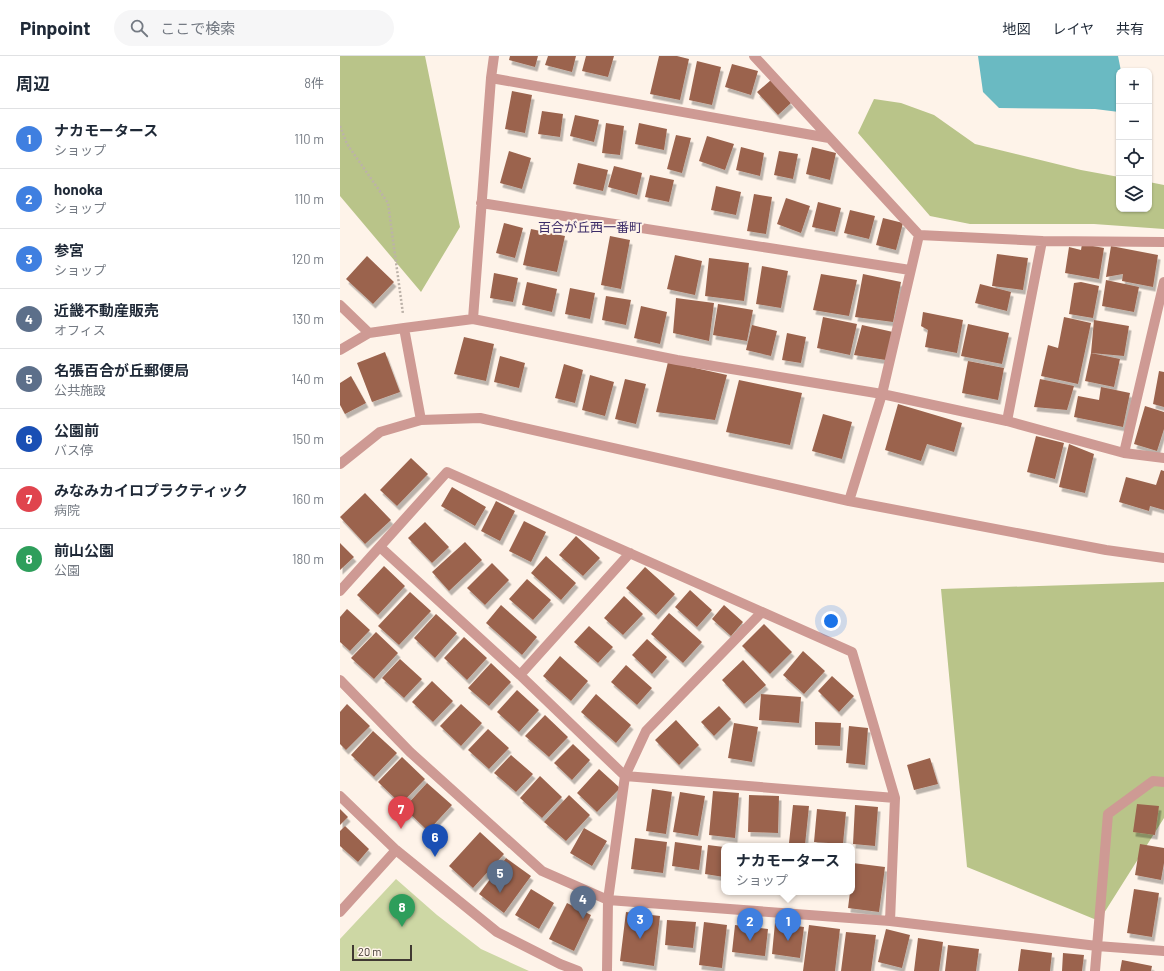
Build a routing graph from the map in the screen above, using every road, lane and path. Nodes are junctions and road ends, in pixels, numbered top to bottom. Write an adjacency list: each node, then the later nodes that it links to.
1 (494, 56): 3 (street)
2 (754, 56): 5 (street)
3 (492, 78): 5 (street); 6 (street)
4 (340, 126): 14 (path)
5 (829, 138): 7 (street)
6 (482, 203): 10 (street); 13 (street)
7 (919, 235): 8 (street); 10 (street)
8 (1042, 241): 9 (street); 19 (street)
9 (1164, 242)
10 (910, 270): 17 (street)
11 (1164, 282): 20 (street)
12 (340, 305): 15 (street)
13 (473, 319): 14 (street); 17 (street)
14 (404, 328): 15 (street); 18 (street)
15 (369, 333): 16 (street)
16 (340, 350)
17 (882, 394): 19 (street); 23 (street)
18 (421, 420): 22 (street); 23 (street)
19 (1007, 421): 20 (street)
20 (1124, 453): 21 (street)
21 (1164, 458)
22 (340, 464)
23 (849, 500): 26 (street)
24 (380, 547): 25 (street); 27 (street); 29 (street)
25 (630, 553): 28 (street); 29 (street)
26 (1164, 558)
27 (340, 591)
28 (762, 612): 31 (street); 34 (street)
29 (520, 675): 31 (street)
30 (340, 680): 36 (street)
31 (626, 776): 34 (street); 36 (street)
32 (1164, 782): 39 (street)
33 (340, 796): 35 (street)
34 (895, 798): 38 (street)
35 (396, 850): 37 (street); 41 (street)
36 (608, 900): 38 (street); 42 (street)
37 (340, 912)
38 (890, 921): 39 (street)
39 (1097, 946): 40 (street); 43 (street)
40 (1164, 951)
41 (578, 971)
42 (607, 971)
43 (1095, 971)

